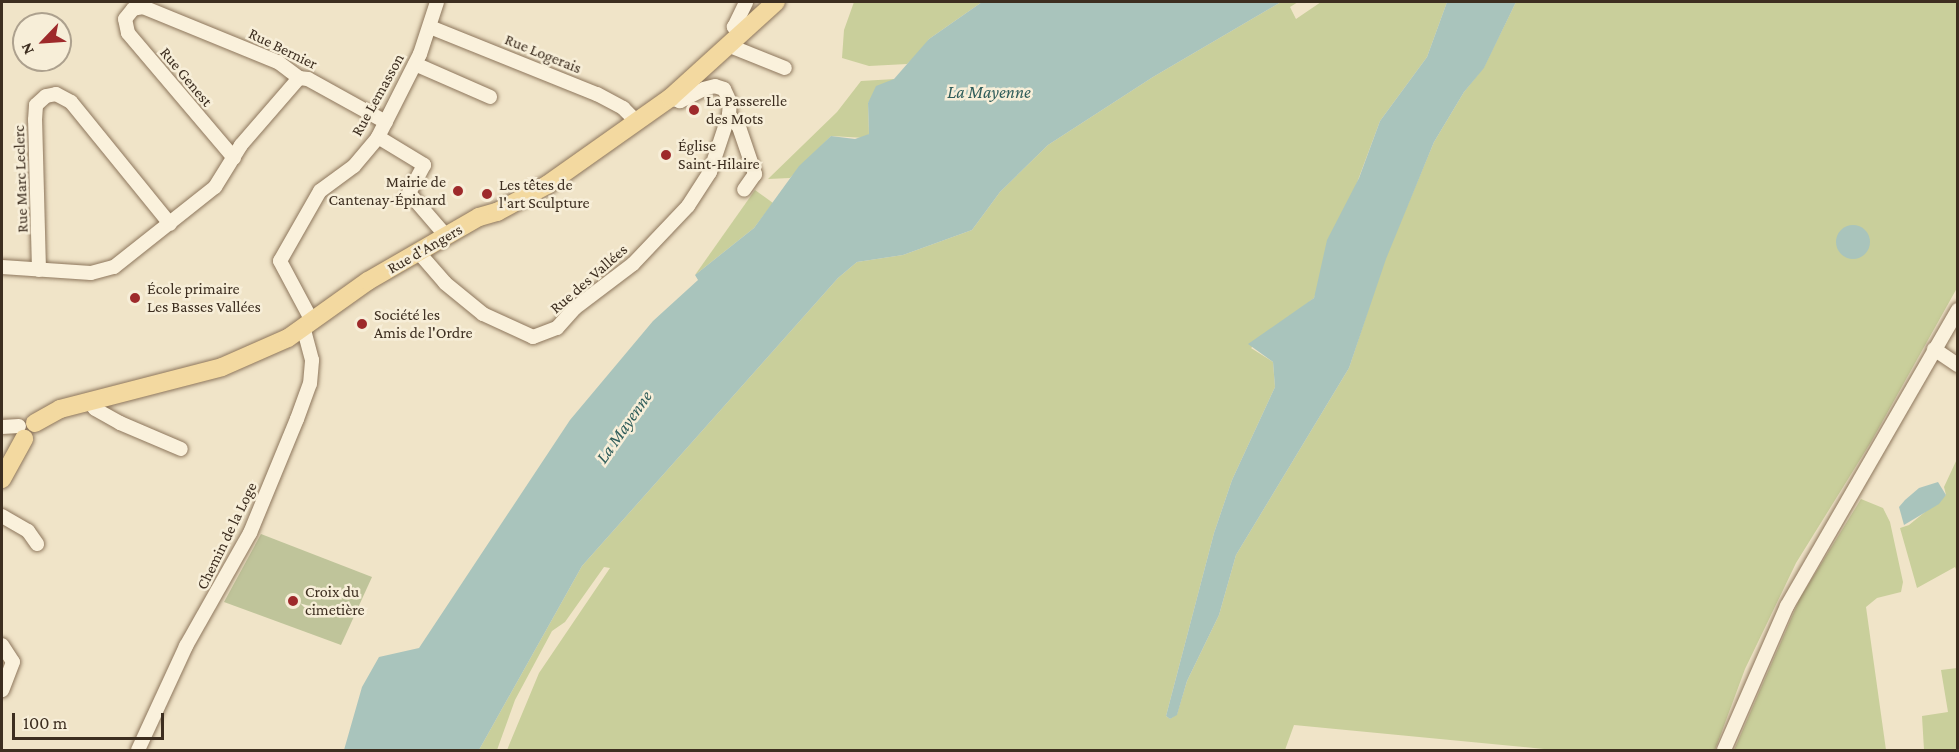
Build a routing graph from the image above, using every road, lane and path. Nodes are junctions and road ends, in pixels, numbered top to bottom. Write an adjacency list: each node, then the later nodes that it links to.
1 (438, 2): 5 (street, Rue Lemasson)
2 (746, 2): 6 (street)
3 (776, 2): 6 (main road, Rue d'Angers)
4 (129, 14): 9 (street, Rue Bernier); 16 (street, Rue Genest)
5 (430, 27): 7 (street, Rue Lemasson); 14 (street, Rue Logerais)
6 (736, 40): 8 (street); 11 (main road, Rue d'Angers)
7 (415, 64): 10 (street); 13 (street, Rue Lemasson)
8 (785, 68)
9 (299, 78): 13 (street, Rue Bernier); 16 (street)
10 (490, 98)
11 (670, 98): 12 (street); 14 (main road, Rue d'Angers)
12 (729, 115): 17 (street); 20 (street, Rue des Vallées)
13 (386, 122): 15 (street, Rue Lemasson)
14 (637, 122): 19 (main road, Rue d'Angers)
15 (378, 137): 19 (street); 24 (street, Rue Lemasson)
16 (234, 158): 18 (street)
17 (744, 190)
18 (170, 224): 22 (street); 22 (street, Rue Marc Leclerc)
19 (447, 237): 20 (main road, Rue d'Angers)
20 (420, 254): 24 (main road, Rue d'Angers)
21 (2, 267): 22 (street)
22 (39, 270)
23 (1958, 310): 25 (street)
24 (307, 324): 27 (main road, Rue d'Angers); 35 (street, Chemin de la Loge)
25 (1934, 349): 26 (street); 36 (street)
26 (1958, 365)
27 (90, 401): 28 (main road, Rue d'Angers); 29 (street)
28 (20, 429): 30 (main road)
29 (182, 449)
30 (2, 479)
31 (2, 516): 32 (street)
32 (37, 544)
33 (2, 645): 34 (street)
34 (2, 690)
35 (138, 750)
36 (1724, 750)

